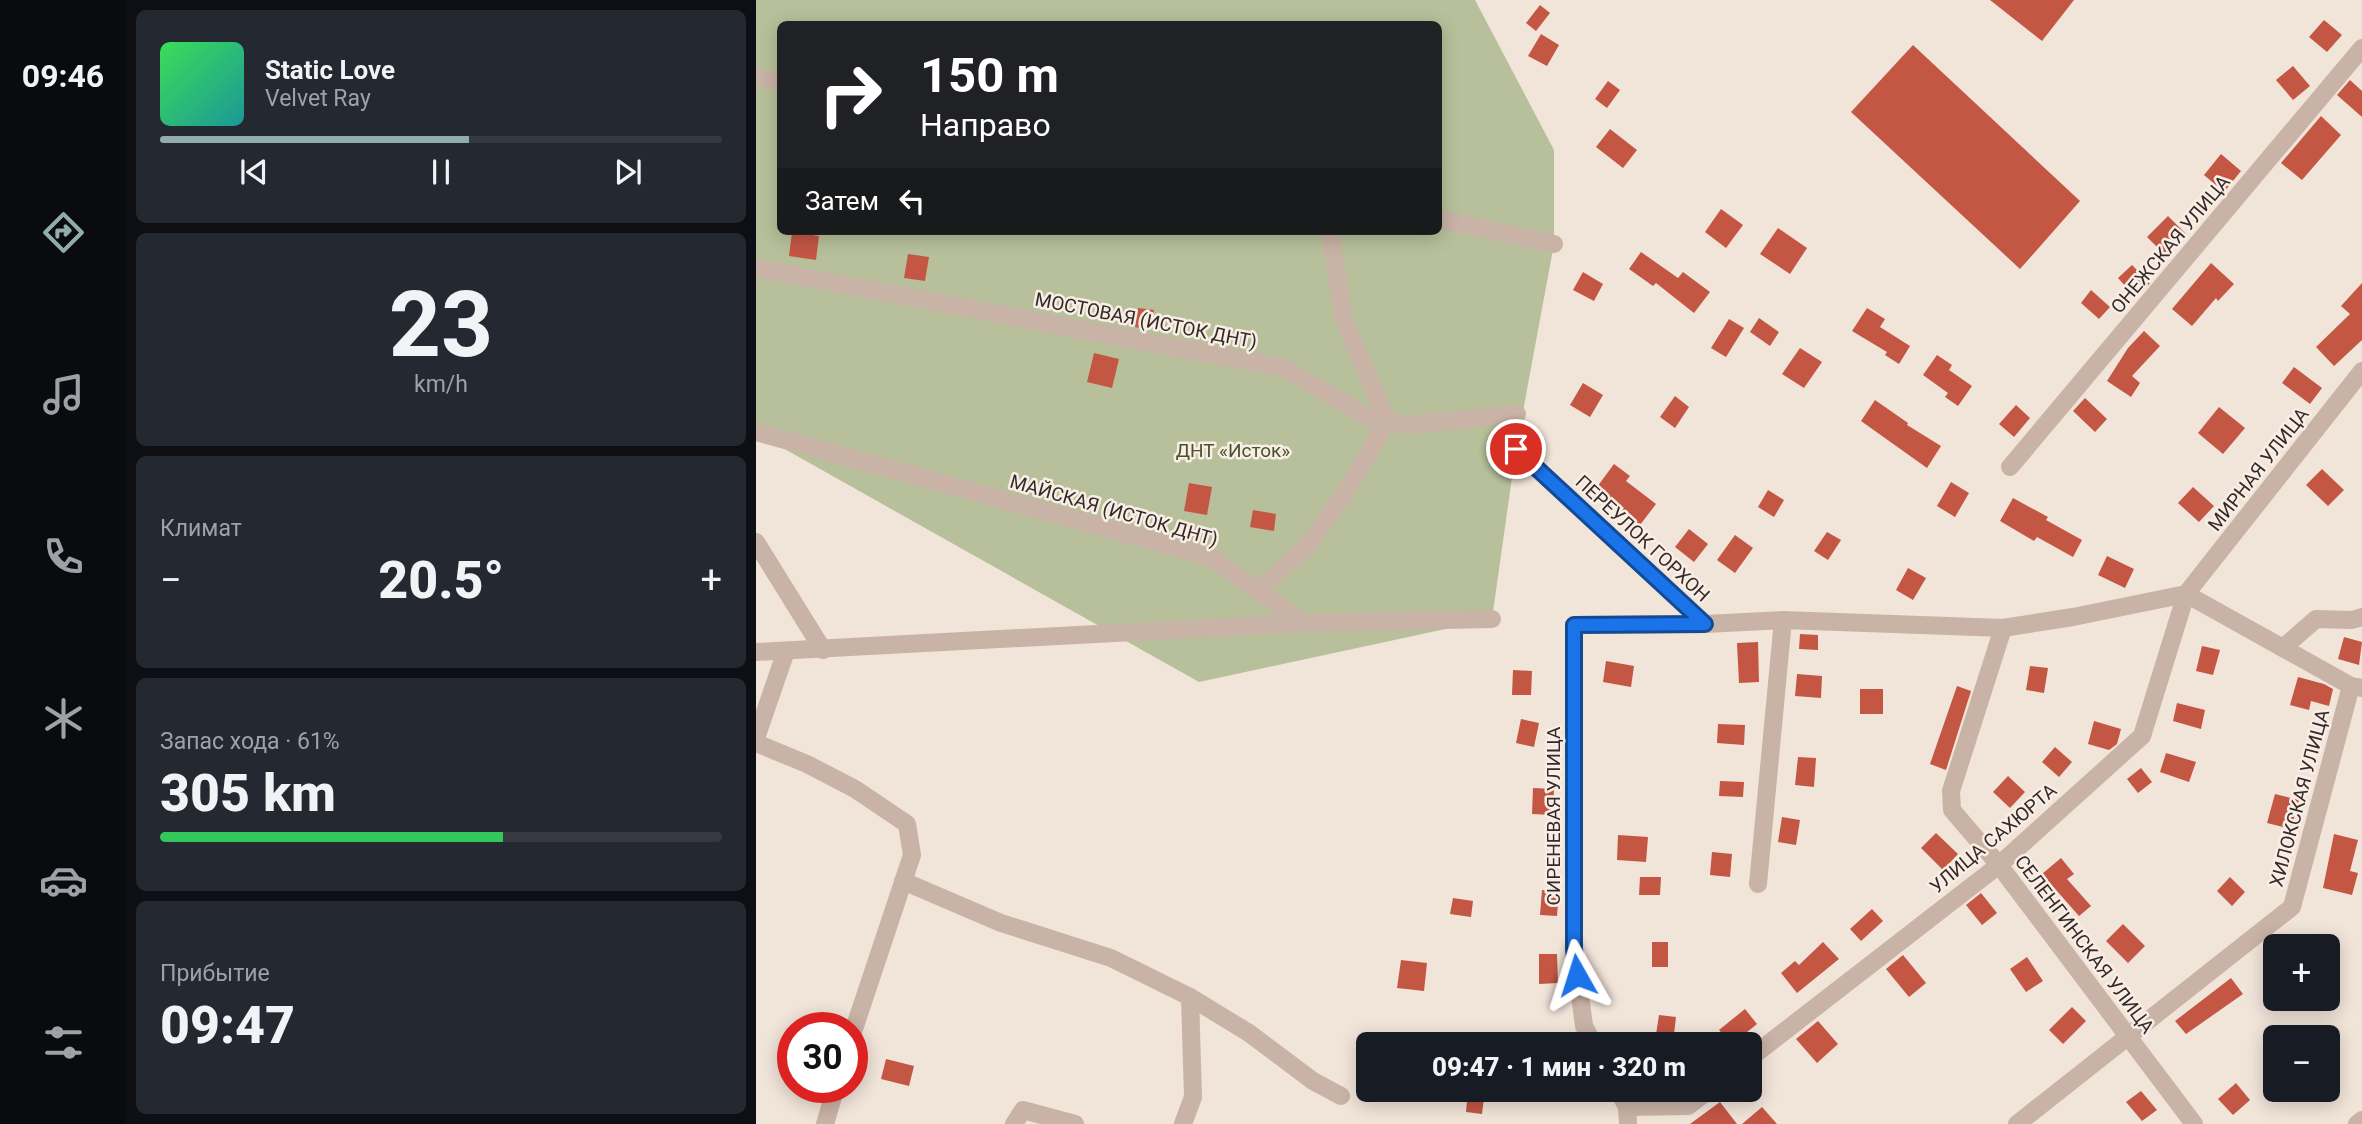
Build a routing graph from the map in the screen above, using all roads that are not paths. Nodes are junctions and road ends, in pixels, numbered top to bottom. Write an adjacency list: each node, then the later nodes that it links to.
1 (2362, 48): 13 (street, ОНЕЖСКАЯ УЛИЦА)
2 (756, 77): 3 (street)
3 (777, 81)
4 (1442, 220): 6 (street)
5 (1331, 235): 10 (street)
6 (1554, 244)
7 (756, 268): 10 (street, МОСТОВАЯ (ИСТОК ДНТ))
8 (2362, 371): 16 (street, МИРНАЯ УЛИЦА)
9 (1517, 415): 10 (street, МОСТОВАЯ (ИСТОК ДНТ))
10 (1387, 421): 15 (street)
11 (756, 432): 15 (street, МАЙСКАЯ (ИСТОК ДНТ))
12 (1516, 449): 21 (street, ПЕРЕУЛОК ГОРХОН)
13 (2010, 467)
14 (756, 542): 24 (street)
15 (1258, 591): 20 (street, МАЙСКАЯ (ИСТОК ДНТ))
16 (2186, 594): 22 (street, ПЕРЕУЛОК ГОРХОН); 23 (street); 29 (street, УЛИЦА САХЮРТА)
17 (2362, 617): 23 (street)
18 (1492, 620): 20 (street)
19 (1783, 620): 21 (street, ПЕРЕУЛОК ГОРХОН); 22 (street, ПЕРЕУЛОК ГОРХОН); 31 (street)
20 (1303, 623): 24 (street)
21 (1705, 624): 34 (street, СИРЕНЕВАЯ УЛИЦА)
22 (2003, 628): 29 (street, СЕЛЕНГИНСКАЯ УЛИЦА)
23 (2284, 647): 27 (street)
24 (823, 650): 25 (street)
25 (786, 651): 26 (street); 28 (street)
26 (756, 652)
27 (2357, 687): 35 (street, ХИЛОКСКАЯ УЛИЦА)
28 (756, 741): 30 (street)
29 (1999, 865): 35 (street, СЕЛЕНГИНСКАЯ УЛИЦА); 36 (street, УЛИЦА САХЮРТА)
30 (903, 881): 32 (street); 33 (street)
31 (1758, 884)
32 (1190, 996): 37 (street); 45 (street)
33 (860, 1012)
34 (1587, 1032)
35 (2128, 1037): 46 (street, ХИЛОКСКАЯ УЛИЦА); 47 (street, СЕЛЕНГИНСКАЯ УЛИЦА)
36 (1762, 1049)
37 (1341, 1096)
38 (1693, 1102): 40 (street)
39 (831, 1103): 42 (street)
40 (1628, 1115)
41 (2362, 1120): 48 (street)
42 (825, 1124)
43 (1014, 1124): 44 (street)
44 (1075, 1124)
45 (1183, 1124)
46 (2017, 1124)
47 (2194, 1124)
48 (2357, 1124)

